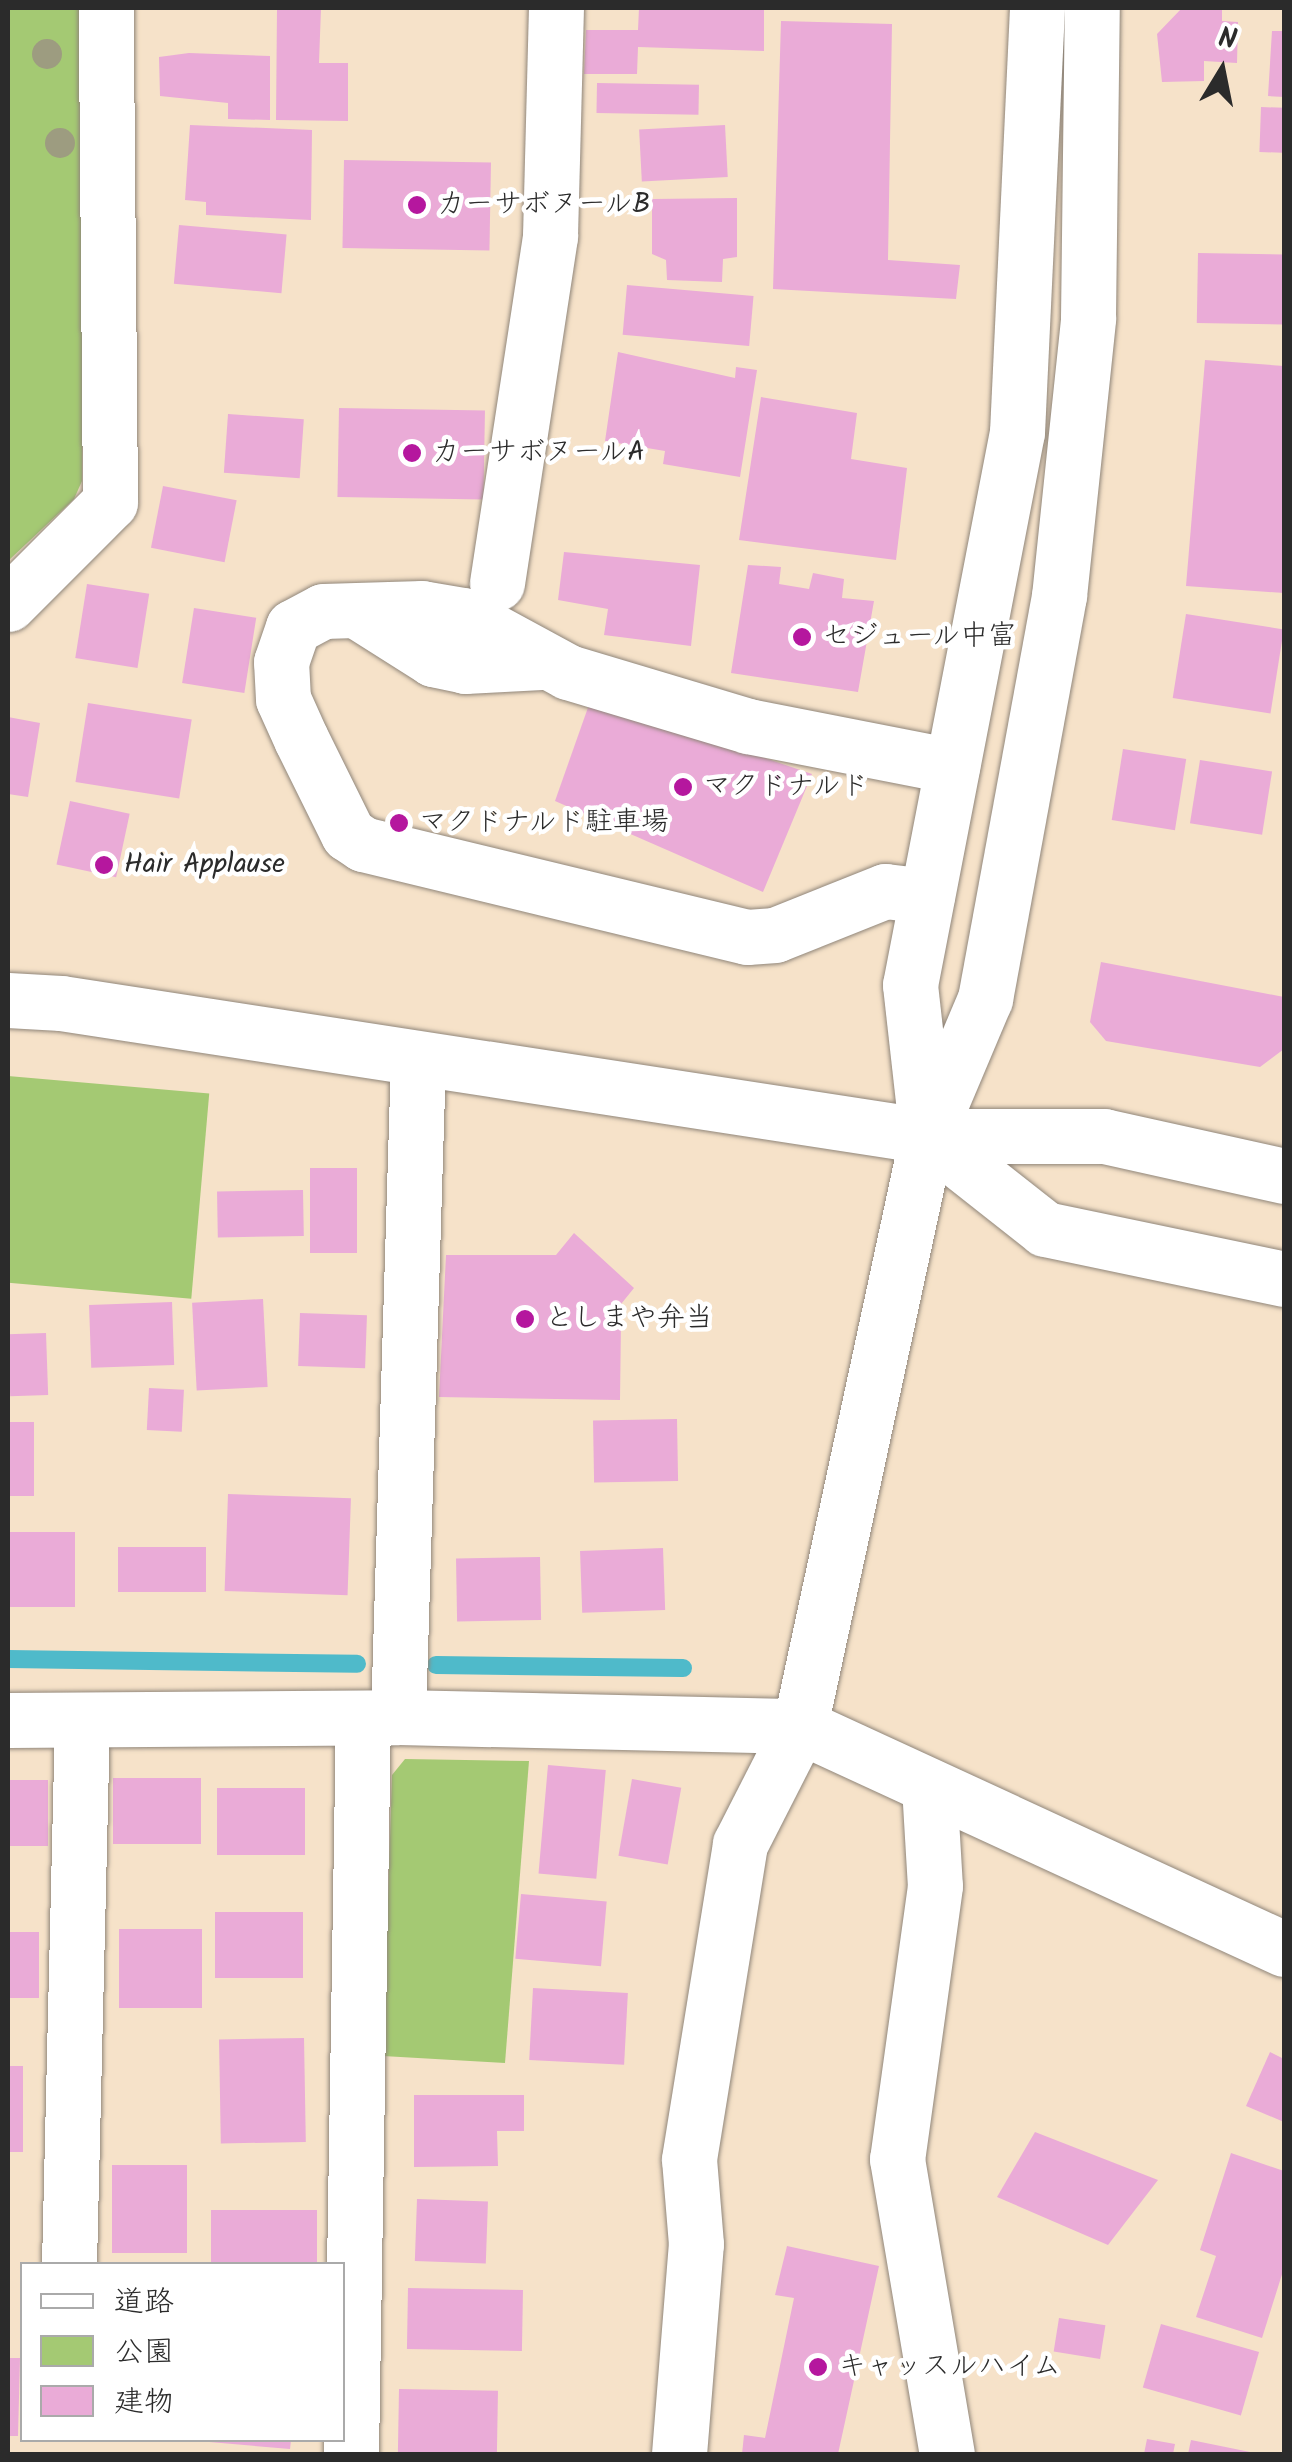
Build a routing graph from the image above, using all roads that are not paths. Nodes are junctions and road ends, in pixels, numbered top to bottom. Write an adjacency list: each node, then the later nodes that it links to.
1 (106, 8): 6 (street)
2 (556, 8): 5 (street)
3 (1037, 8): 7 (street)
4 (1092, 8): 11 (street)
5 (497, 583)
6 (8, 604)
7 (952, 766): 8 (street); 8 (street)
8 (927, 896): 11 (street)
9 (8, 1000): 10 (street)
10 (418, 1060): 11 (street); 14 (street)
11 (927, 1136): 12 (street); 13 (street); 17 (street)
12 (1284, 1176)
13 (1284, 1278)
14 (380, 1718): 16 (street); 17 (street); 21 (street)
15 (8, 1720): 16 (street)
16 (82, 1721): 20 (street)
17 (800, 1726): 18 (street); 23 (street)
18 (929, 1786): 19 (street); 24 (street)
19 (1284, 1949)
20 (69, 2262)
21 (347, 2339): 22 (street)
22 (351, 2454)
23 (678, 2454)
24 (947, 2454)

